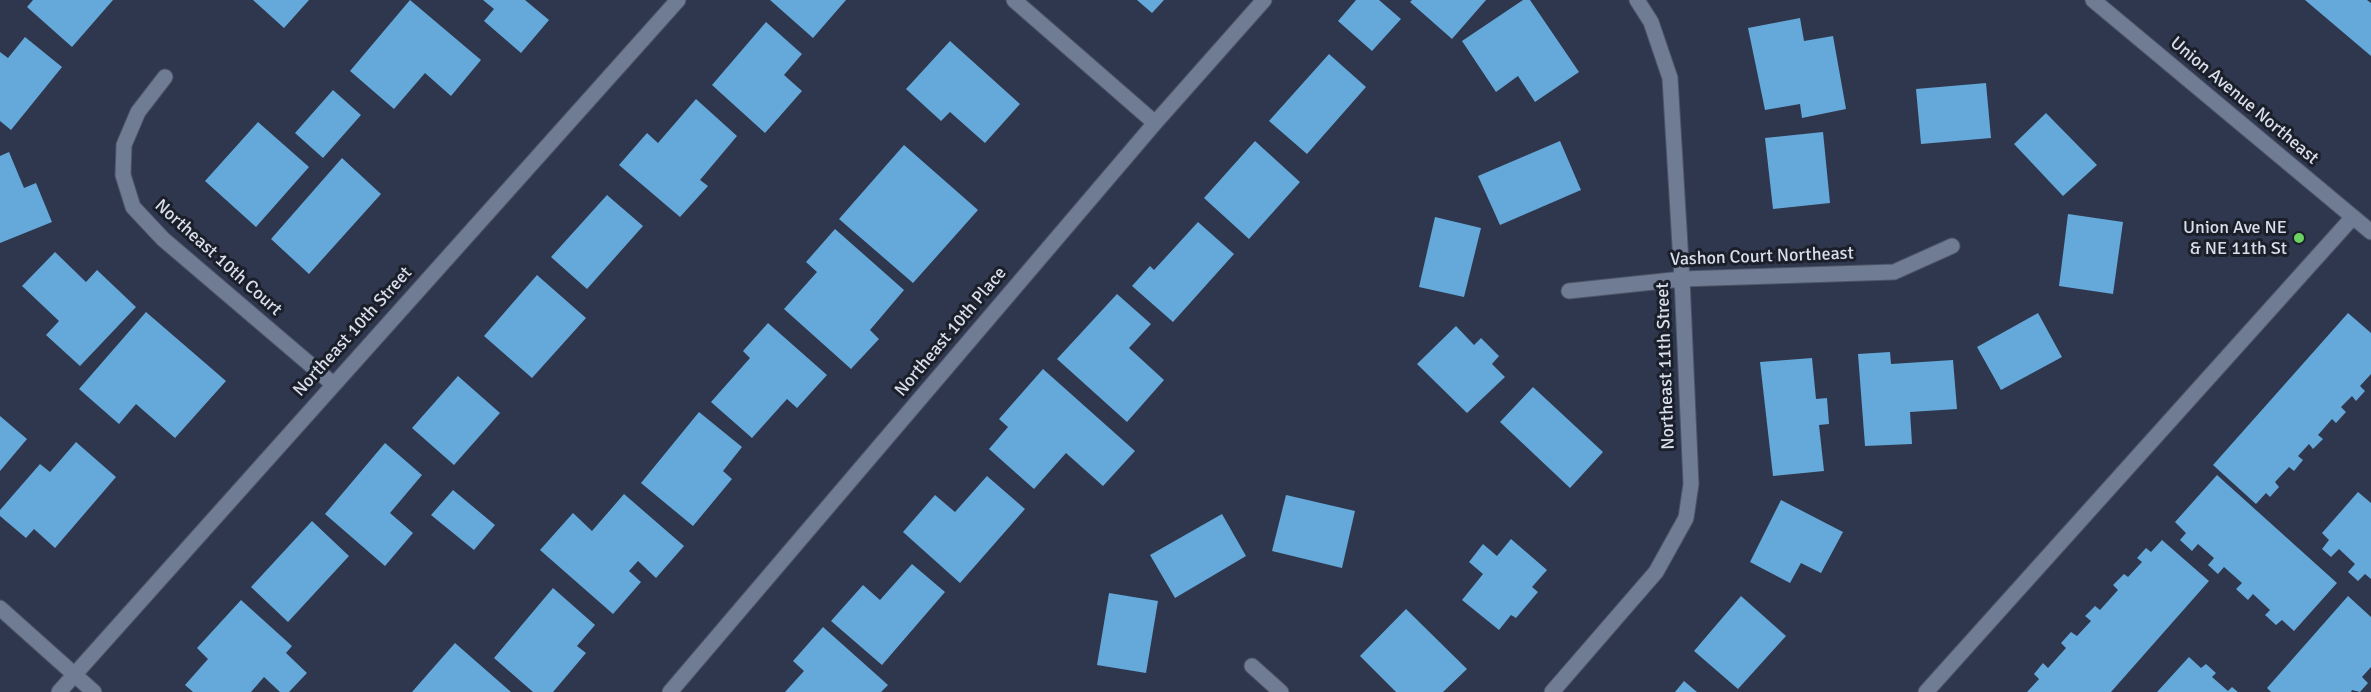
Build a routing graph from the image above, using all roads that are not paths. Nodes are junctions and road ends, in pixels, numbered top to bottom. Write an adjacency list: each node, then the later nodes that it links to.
1 (678, 0): 13 (street, Northeast 10th Street)
2 (1014, 0): 7 (street)
3 (1264, 0): 7 (street, Northeast 10th Place)
4 (1637, 0): 11 (street, Northeast 11th Street)
5 (2092, 0): 8 (street, Union Avenue Northeast)
6 (165, 77): 13 (street, Northeast 10th Court)
7 (1155, 123): 19 (street, Northeast 10th Place)
8 (2353, 217): 9 (street, Union Avenue Northeast); 22 (street)
9 (2371, 232)
10 (1952, 246): 11 (street, Vashon Court Northeast)
11 (1682, 279): 12 (street, Vashon Court Northeast); 21 (street, Northeast 11th Street)
12 (1569, 291)
13 (333, 384): 16 (street, Northeast 10th Street)
14 (0, 608): 16 (street)
15 (1252, 666): 20 (street)
16 (74, 675): 17 (street, Northeast 10th Street); 18 (street)
17 (59, 692)
18 (94, 692)
19 (670, 692)
20 (1281, 692)
21 (1552, 692)
22 (1926, 692)

